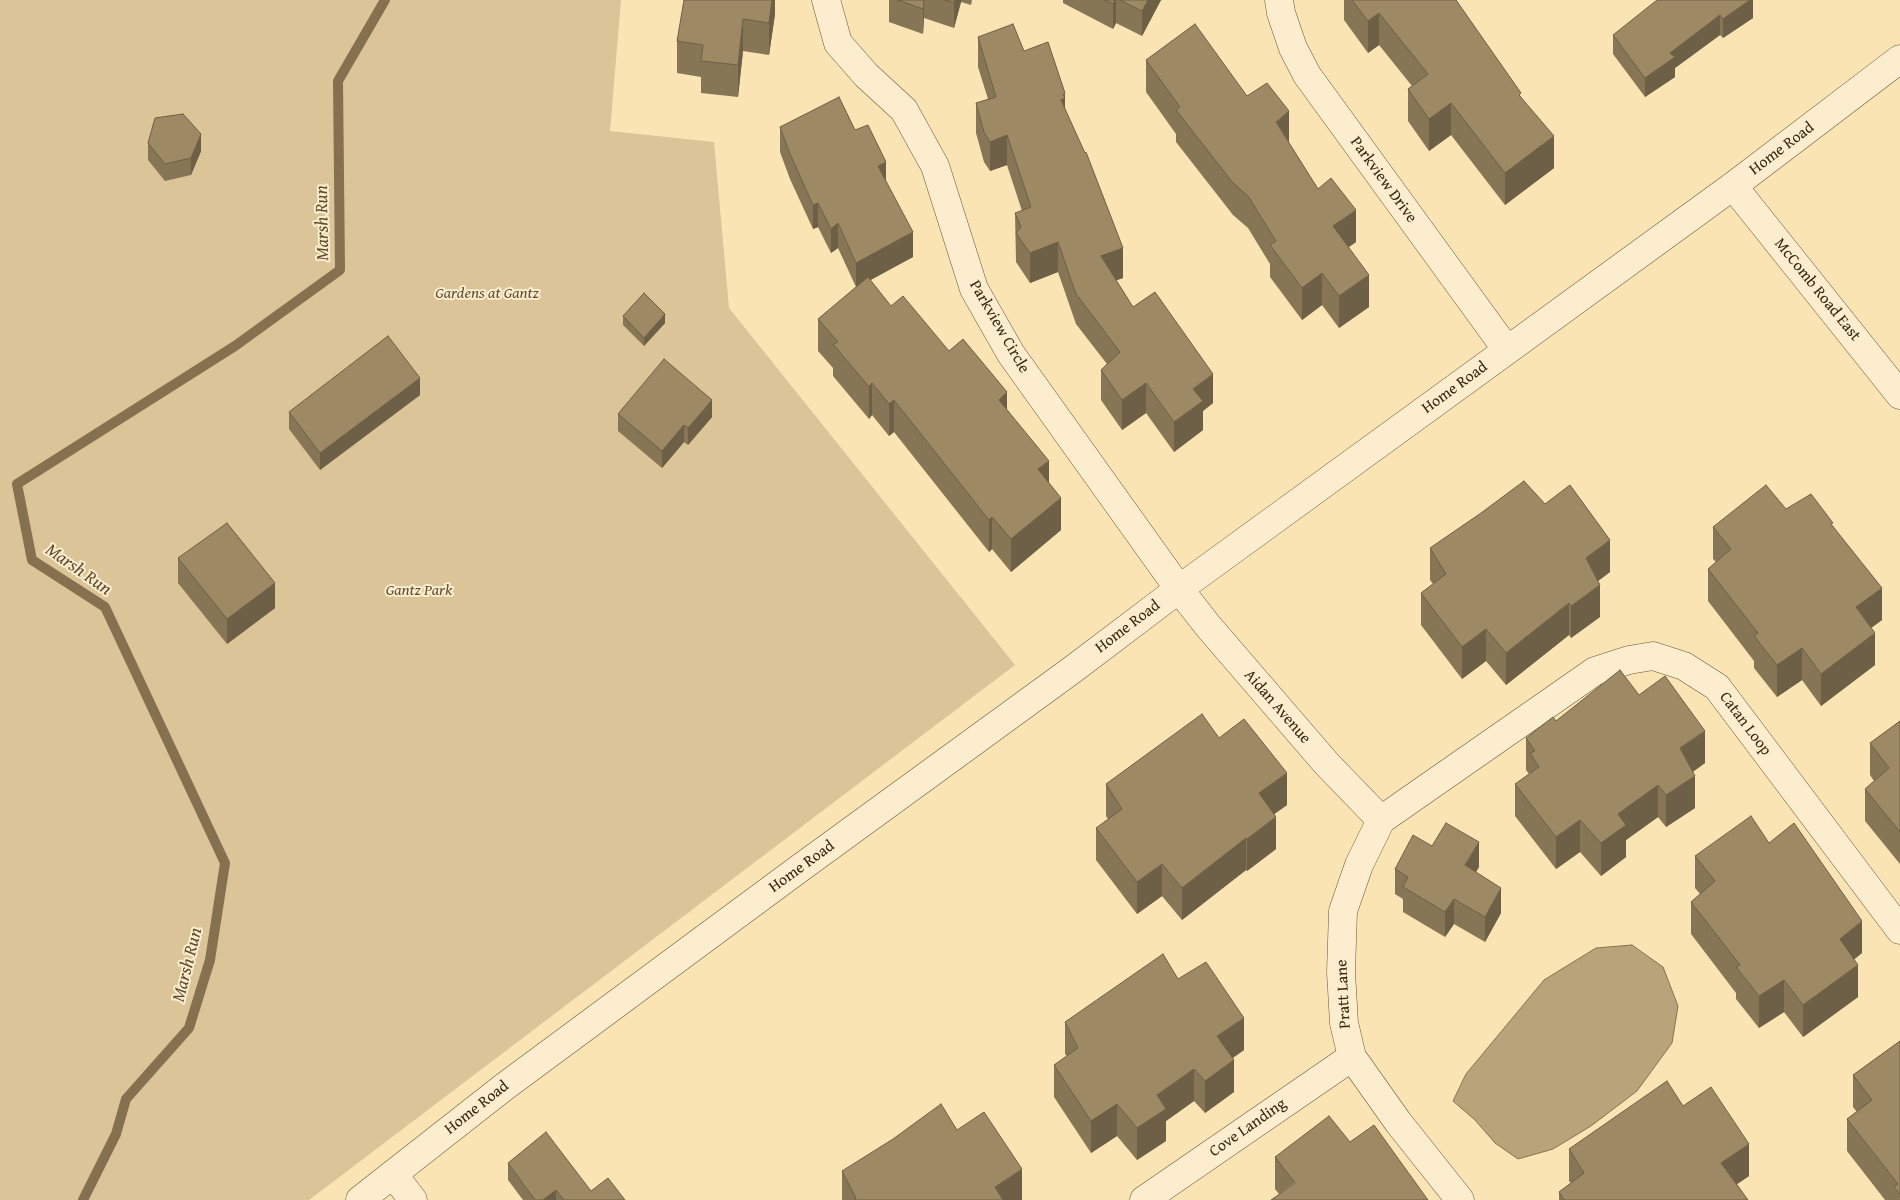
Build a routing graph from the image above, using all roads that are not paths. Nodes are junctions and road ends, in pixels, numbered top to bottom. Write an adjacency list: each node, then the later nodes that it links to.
1 (826, 0): 7 (street, Parkview Circle)
2 (1279, 0): 5 (street, Parkview Drive)
3 (1900, 59): 4 (street, Home Road)
4 (1733, 186): 5 (street, Home Road); 6 (street, McComb Road East)
5 (1507, 350): 7 (street, Home Road)
6 (1900, 395)
7 (1179, 589): 8 (street, Aidan Avenue); 11 (street, Home Road)
8 (1381, 820): 9 (street, Catan Loop); 10 (street, Pratt Lane)
9 (1900, 930)
10 (1352, 1056): 14 (street, Cove Landing); 15 (street, Pratt Lane)
11 (393, 1174): 12 (street, Home Road); 13 (street)
12 (360, 1200)
13 (413, 1200)
14 (1144, 1200)
15 (1460, 1200)

